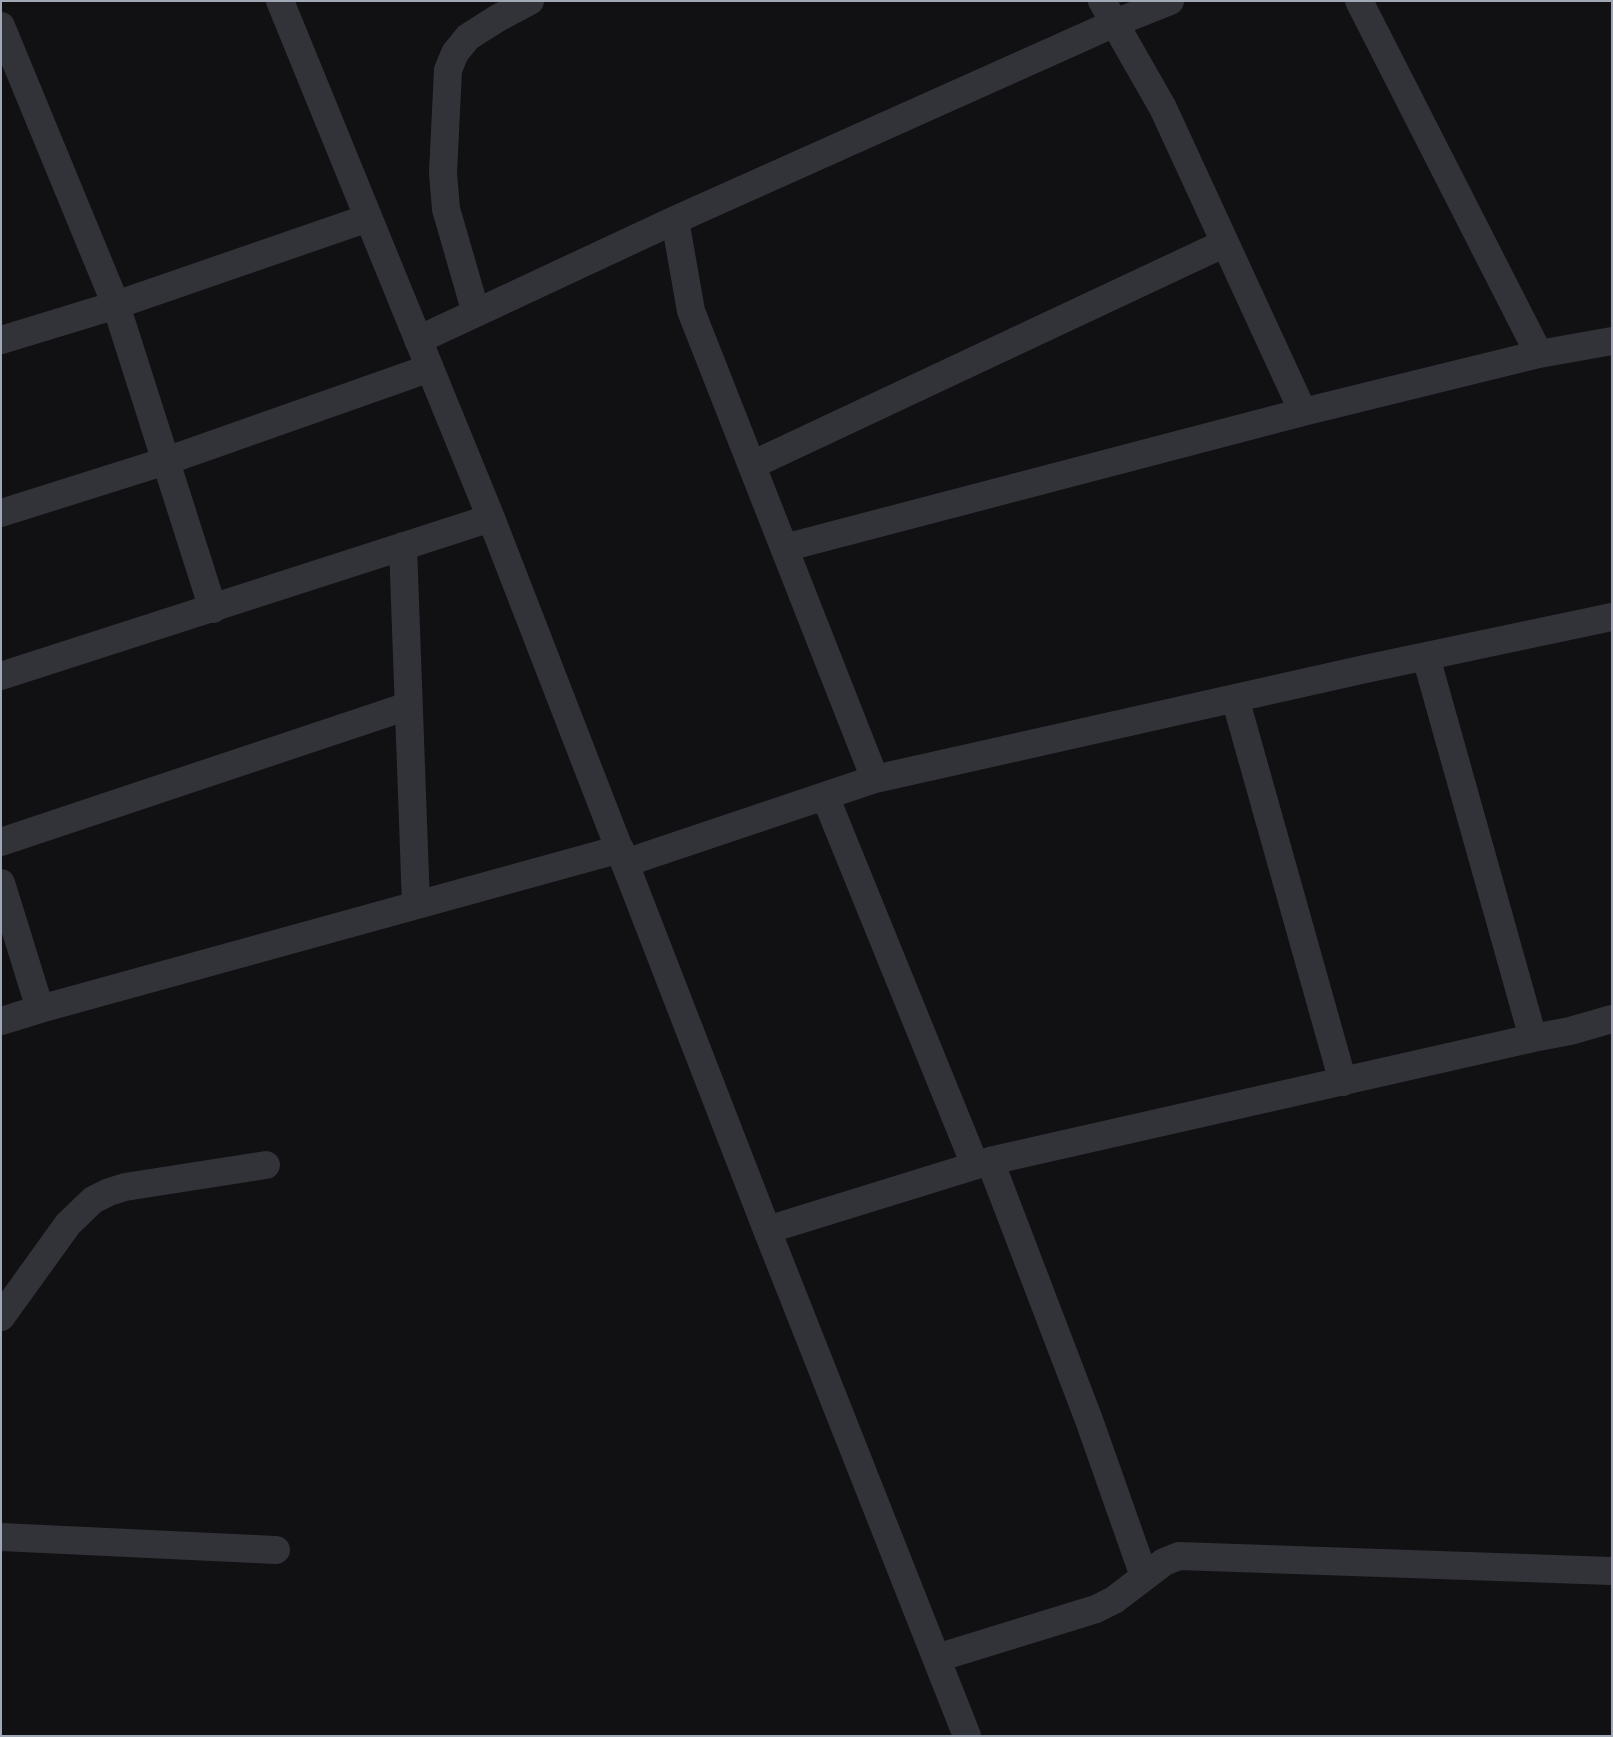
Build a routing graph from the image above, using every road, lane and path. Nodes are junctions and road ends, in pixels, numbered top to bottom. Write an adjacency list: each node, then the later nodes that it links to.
1 (280, 1): 7 (street)
2 (530, 1): 11 (street)
3 (1170, 1): 5 (street)
4 (1359, 1): 15 (street)
5 (1108, 12): 8 (street); 9 (street)
6 (1, 26): 10 (street)
7 (368, 218): 10 (street); 13 (street)
8 (675, 220): 11 (street); 19 (street)
9 (1226, 243): 17 (street); 19 (street)
10 (116, 305): 12 (street); 18 (street)
11 (476, 313): 13 (street)
12 (1, 340)
13 (418, 340): 16 (street)
14 (1612, 341): 15 (street)
15 (1539, 354): 17 (street)
16 (430, 368): 18 (street); 21 (street)
17 (1303, 412): 23 (street)
18 (166, 462): 20 (street); 24 (street)
19 (752, 465): 23 (street)
20 (1, 514)
21 (490, 518): 22 (street); 33 (street)
22 (402, 546): 24 (street); 29 (street)
23 (784, 548): 30 (street)
24 (213, 609): 27 (street)
25 (1612, 617): 26 (street)
26 (1426, 657): 28 (street); 39 (street)
27 (1, 676)
28 (1235, 698): 30 (street); 40 (street)
29 (408, 706): 32 (street); 35 (street)
30 (875, 779): 31 (street)
31 (825, 796): 33 (street); 41 (street)
32 (1, 842)
33 (622, 856): 35 (street); 43 (street)
34 (1, 883): 36 (street)
35 (416, 905): 36 (street)
36 (40, 1009): 38 (street)
37 (1612, 1019): 39 (street)
38 (1, 1021)
39 (1533, 1038): 40 (street)
40 (1344, 1082): 41 (street)
41 (982, 1163): 43 (street); 48 (street)
42 (266, 1165): 44 (street)
43 (767, 1230): 49 (street)
44 (1, 1317)
45 (1, 1537): 46 (street)
46 (276, 1550)
47 (1612, 1571): 48 (street)
48 (1144, 1576): 49 (street)
49 (936, 1658): 50 (street)
50 (967, 1736)

